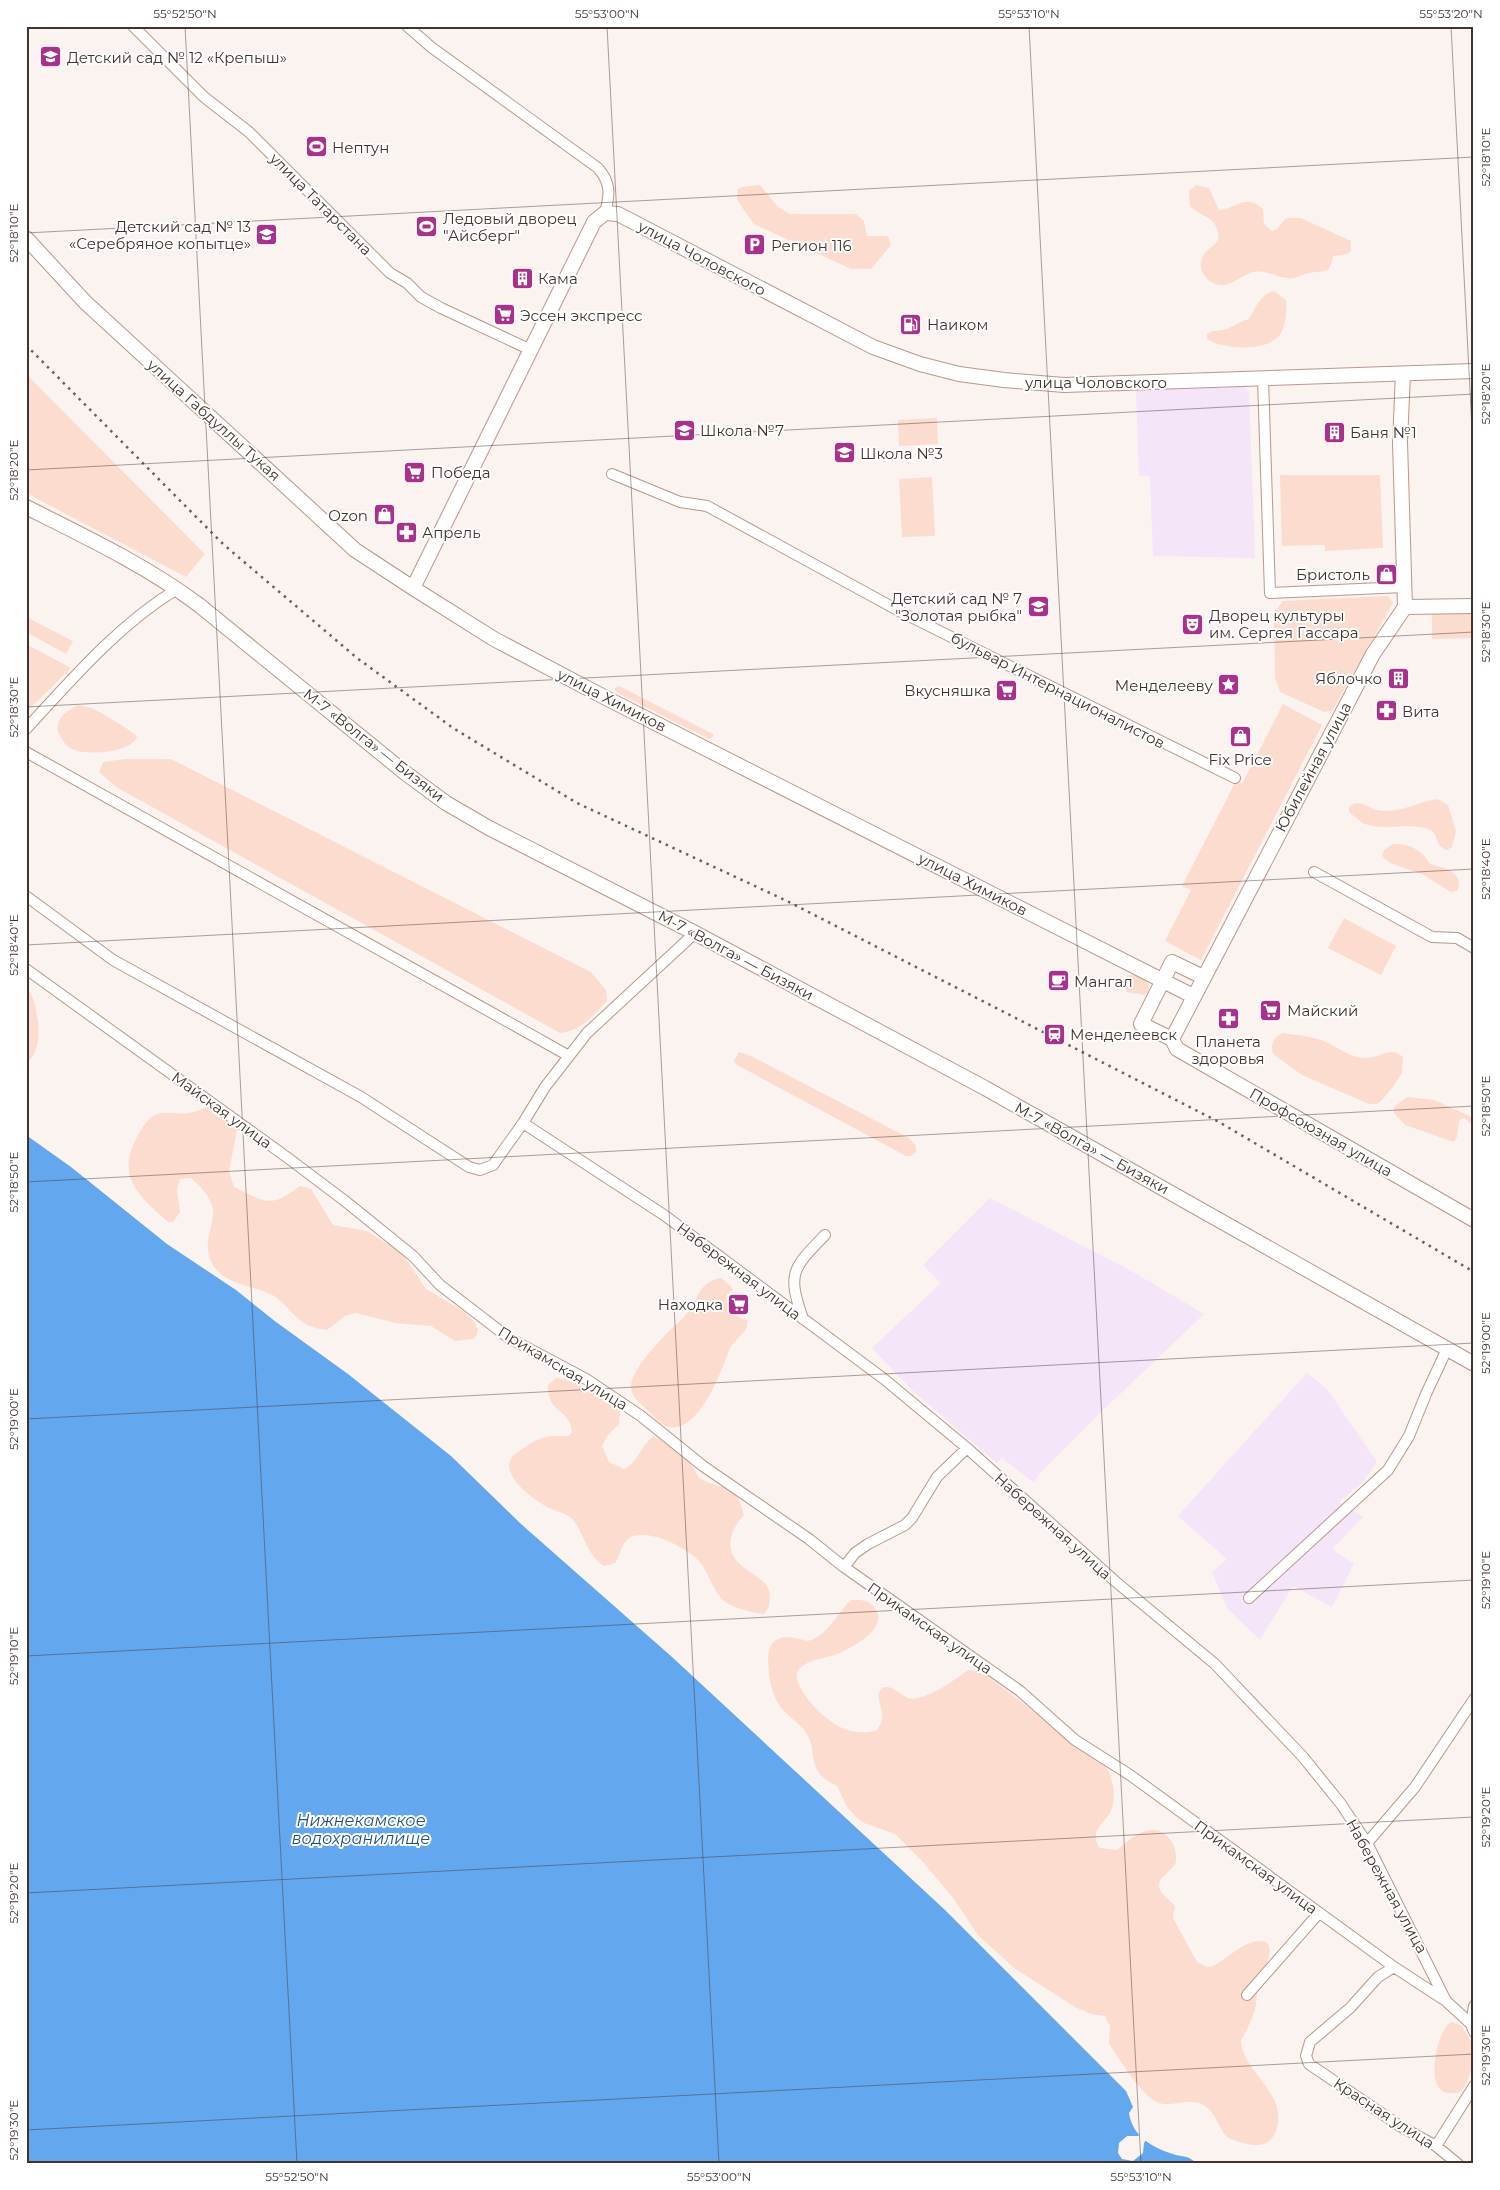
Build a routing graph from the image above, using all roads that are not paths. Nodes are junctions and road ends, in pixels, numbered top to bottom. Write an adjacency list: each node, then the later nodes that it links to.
1 (133, 26): 5 (street, улица Татарстана)
2 (407, 26): 3 (street)
3 (605, 213): 5 (main road); 8 (main road, улица Чоловского)
4 (26, 238): 12 (main road, улица Габдуллы Тукая)
5 (531, 350): 12 (main road)
6 (1474, 371): 7 (main road, улица Чоловского)
7 (1403, 374): 8 (main road, улица Чоловского); 11 (main road)
8 (1263, 379): 11 (street)
9 (612, 474): 18 (street, бульвар Интернационалистов)
10 (26, 507): 13 (main road, М-7 «Волга» — Бизяки)
11 (1404, 587): 15 (main road)
12 (413, 588): 25 (main road, улица Химиков)
13 (177, 589): 16 (street); 21 (main road, М-7 «Волга» — Бизяки)
14 (1474, 606): 15 (main road)
15 (1405, 607): 24 (main road, Юбилейная улица)
16 (26, 729)
17 (26, 752): 28 (street)
18 (1235, 778)
19 (1314, 872): 22 (street)
20 (26, 896): 29 (street)
21 (695, 933): 28 (street); 34 (main road, М-7 «Волга» — Бизяки)
22 (1474, 948)
23 (26, 969): 32 (street, Майская улица)
24 (1203, 977): 25 (main road); 26 (main road, Юбилейная улица)
25 (1163, 981): 26 (main road, улица Химиков); 27 (main road, Профсоюзная улица)
26 (1193, 996): 27 (main road, Юбилейная улица)
27 (1172, 1039): 30 (main road, Профсоюзная улица)
28 (569, 1056): 29 (street)
29 (523, 1123): 33 (street, Набережная улица)
30 (1474, 1220)
31 (825, 1235): 33 (street)
32 (413, 1256): 37 (street, Прикамская улица)
33 (803, 1320): 36 (street, Набережная улица)
34 (1447, 1349): 35 (main road, М-7 «Волга» — Бизяки); 38 (street)
35 (1474, 1364)
36 (966, 1448): 37 (street); 40 (street, Набережная улица)
37 (844, 1567): 41 (street, Прикамская улица)
38 (1249, 1598)
39 (1474, 1699): 40 (street)
40 (1367, 1843): 44 (street, Набережная улица)
41 (1319, 1913): 42 (street, Прикамская улица); 43 (street)
42 (1394, 1967): 44 (street, Прикамская улица); 48 (street, Красная улица)
43 (1247, 1995)
44 (1446, 2002): 46 (street, Набережная улица)
45 (1474, 2006): 46 (street)
46 (1472, 2028)
47 (1474, 2086): 48 (street)
48 (1436, 2146): 49 (street, Красная улица)
49 (1458, 2164)

